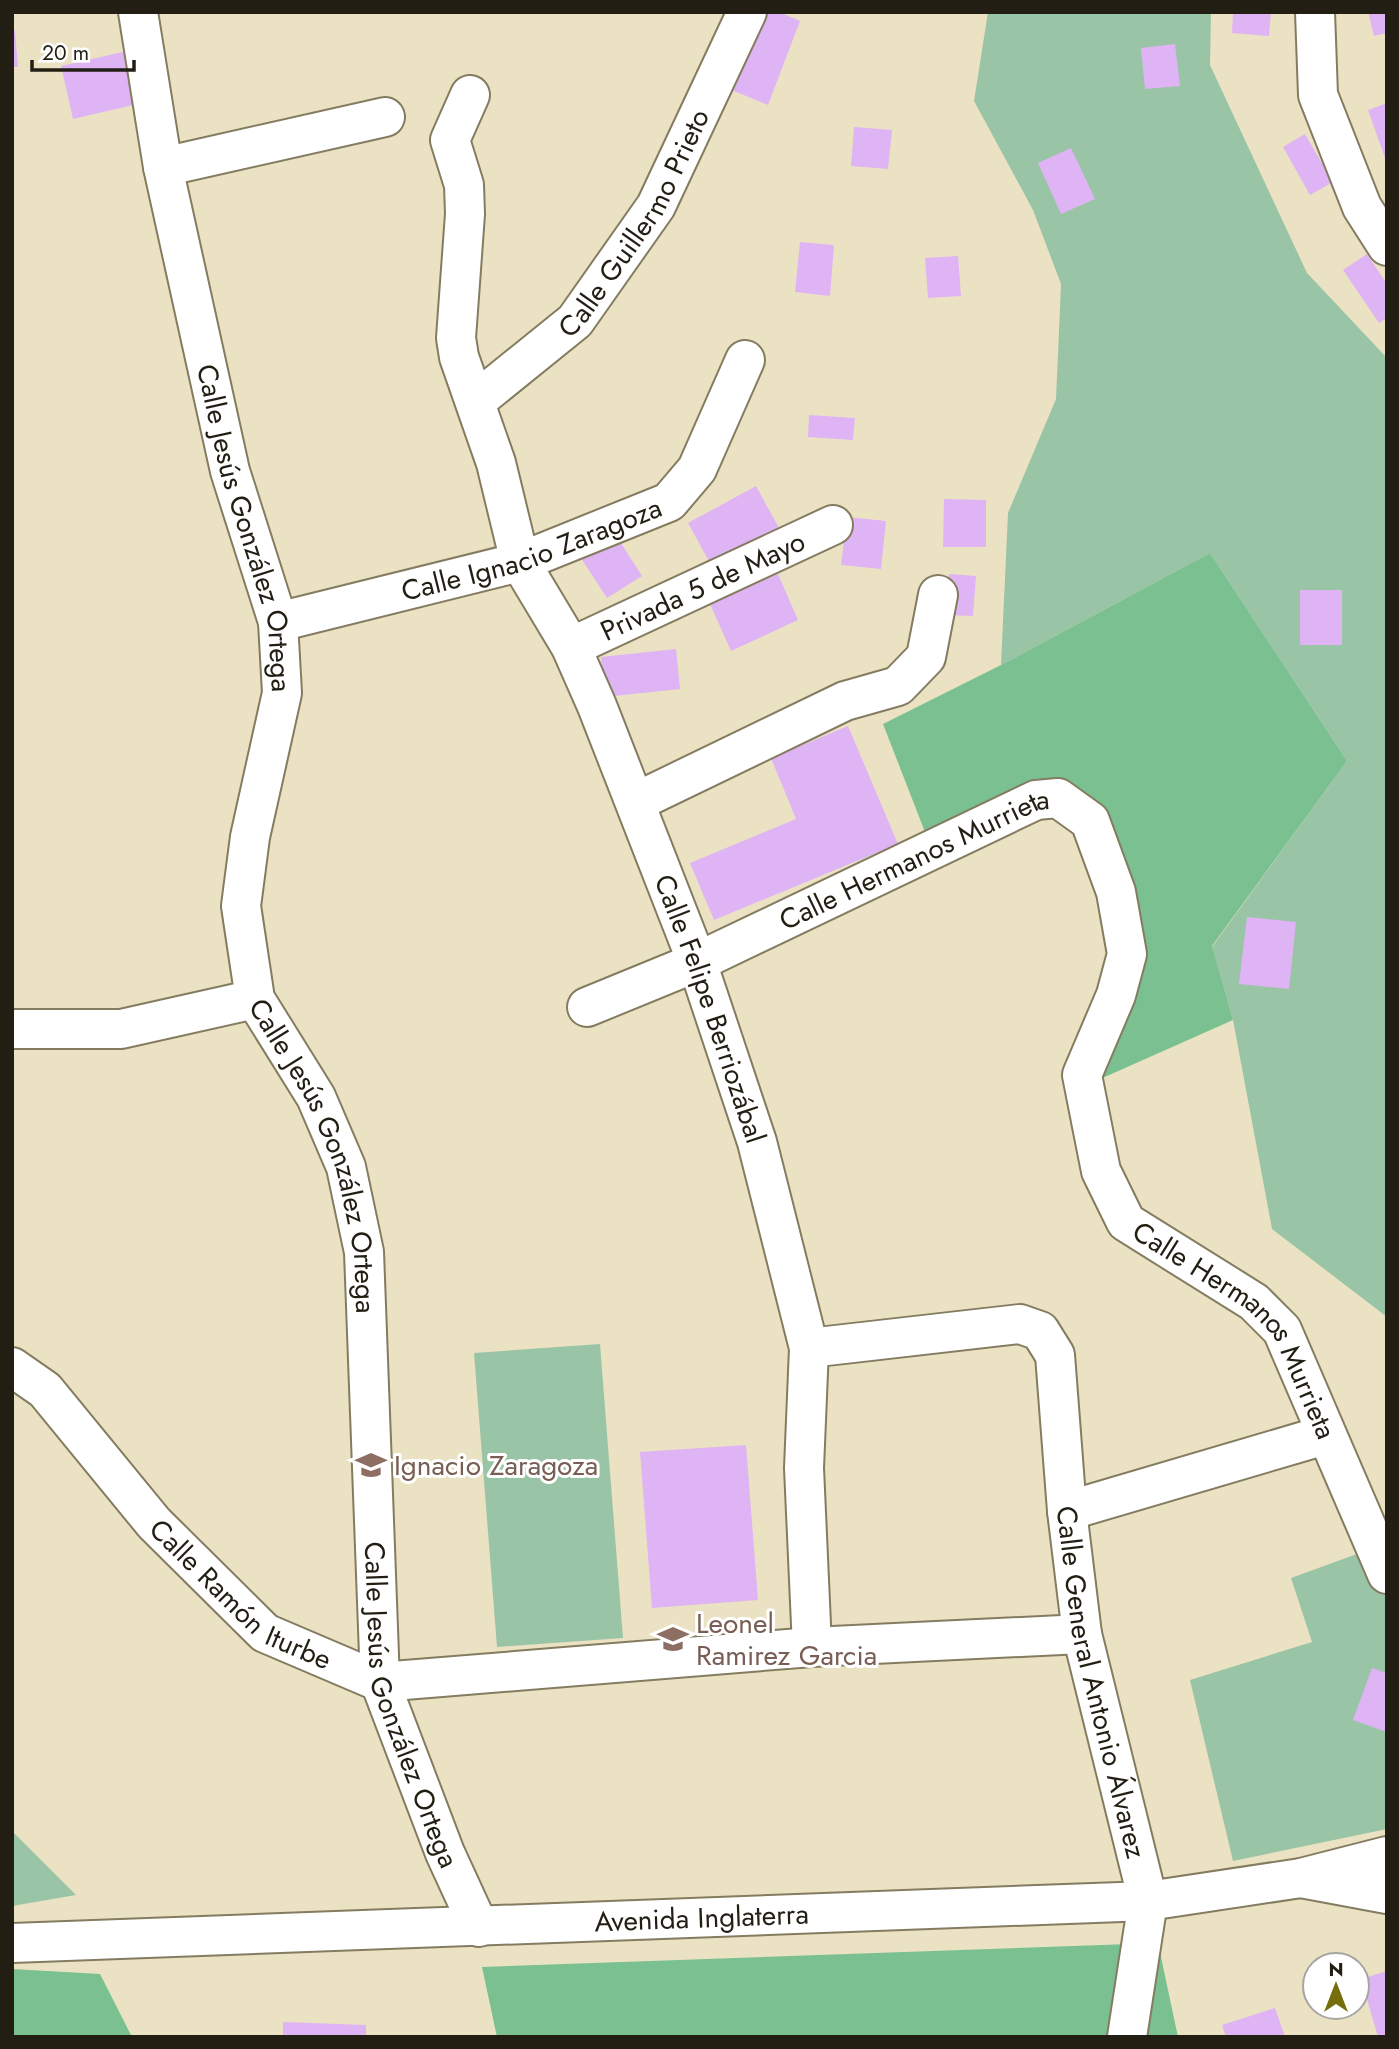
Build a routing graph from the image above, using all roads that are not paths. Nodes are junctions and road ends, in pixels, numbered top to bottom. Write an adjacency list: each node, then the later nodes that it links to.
1 (138, 12): 6 (street, Calle Jesús González Ortega)
2 (747, 12): 9 (street, Calle Guillermo Prieto)
3 (1315, 12): 7 (street)
4 (470, 95): 9 (street, Calle Felipe Berriozábal)
5 (385, 117): 6 (street)
6 (163, 166): 13 (street, Calle Jesús González Ortega)
7 (1387, 246)
8 (745, 360): 11 (street, Calle Ignacio Zaragoza)
9 (476, 401): 11 (street, Calle Felipe Berriozábal)
10 (833, 525): 14 (street, Privada 5 de Mayo)
11 (520, 562): 13 (street, Calle Ignacio Zaragoza); 14 (street, Calle Felipe Berriozábal)
12 (938, 595): 15 (street)
13 (278, 622): 17 (street, Calle Jesús González Ortega)
14 (571, 647): 15 (street, Calle Felipe Berriozábal)
15 (636, 802): 16 (street, Calle Felipe Berriozábal)
16 (696, 962): 18 (street, Calle Hermanos Murrieta); 20 (street, Calle Felipe Berriozábal); 22 (street, Calle Hermanos Murrieta)
17 (255, 999): 19 (street); 27 (street, Calle Jesús González Ortega)
18 (587, 1007)
19 (12, 1029)
20 (808, 1348): 23 (street, Calle General Antonio Álvarez); 26 (street, Calle Felipe Berriozábal)
21 (12, 1367): 27 (street, Calle Ramón Iturbe)
22 (1325, 1435): 23 (street); 24 (street, Calle Hermanos Murrieta)
23 (1067, 1511): 25 (street, Calle General Antonio Álvarez)
24 (1387, 1574)
25 (1082, 1634): 26 (street, Calle Ramón Iturbe); 31 (street, Calle General Antonio Álvarez)
26 (812, 1647): 27 (street, Calle Ramón Iturbe)
27 (380, 1682): 32 (street, Calle Jesús González Ortega)
28 (1387, 1856): 29 (street, Avenida Inglaterra)
29 (1301, 1878): 30 (street); 31 (street, Avenida Inglaterra)
30 (1387, 1894)
31 (1149, 1900): 32 (street, Avenida Inglaterra); 34 (street, Calle General Antonio Álvarez)
32 (479, 1927): 33 (street, Avenida Inglaterra)
33 (12, 1943)
34 (1127, 2037)

